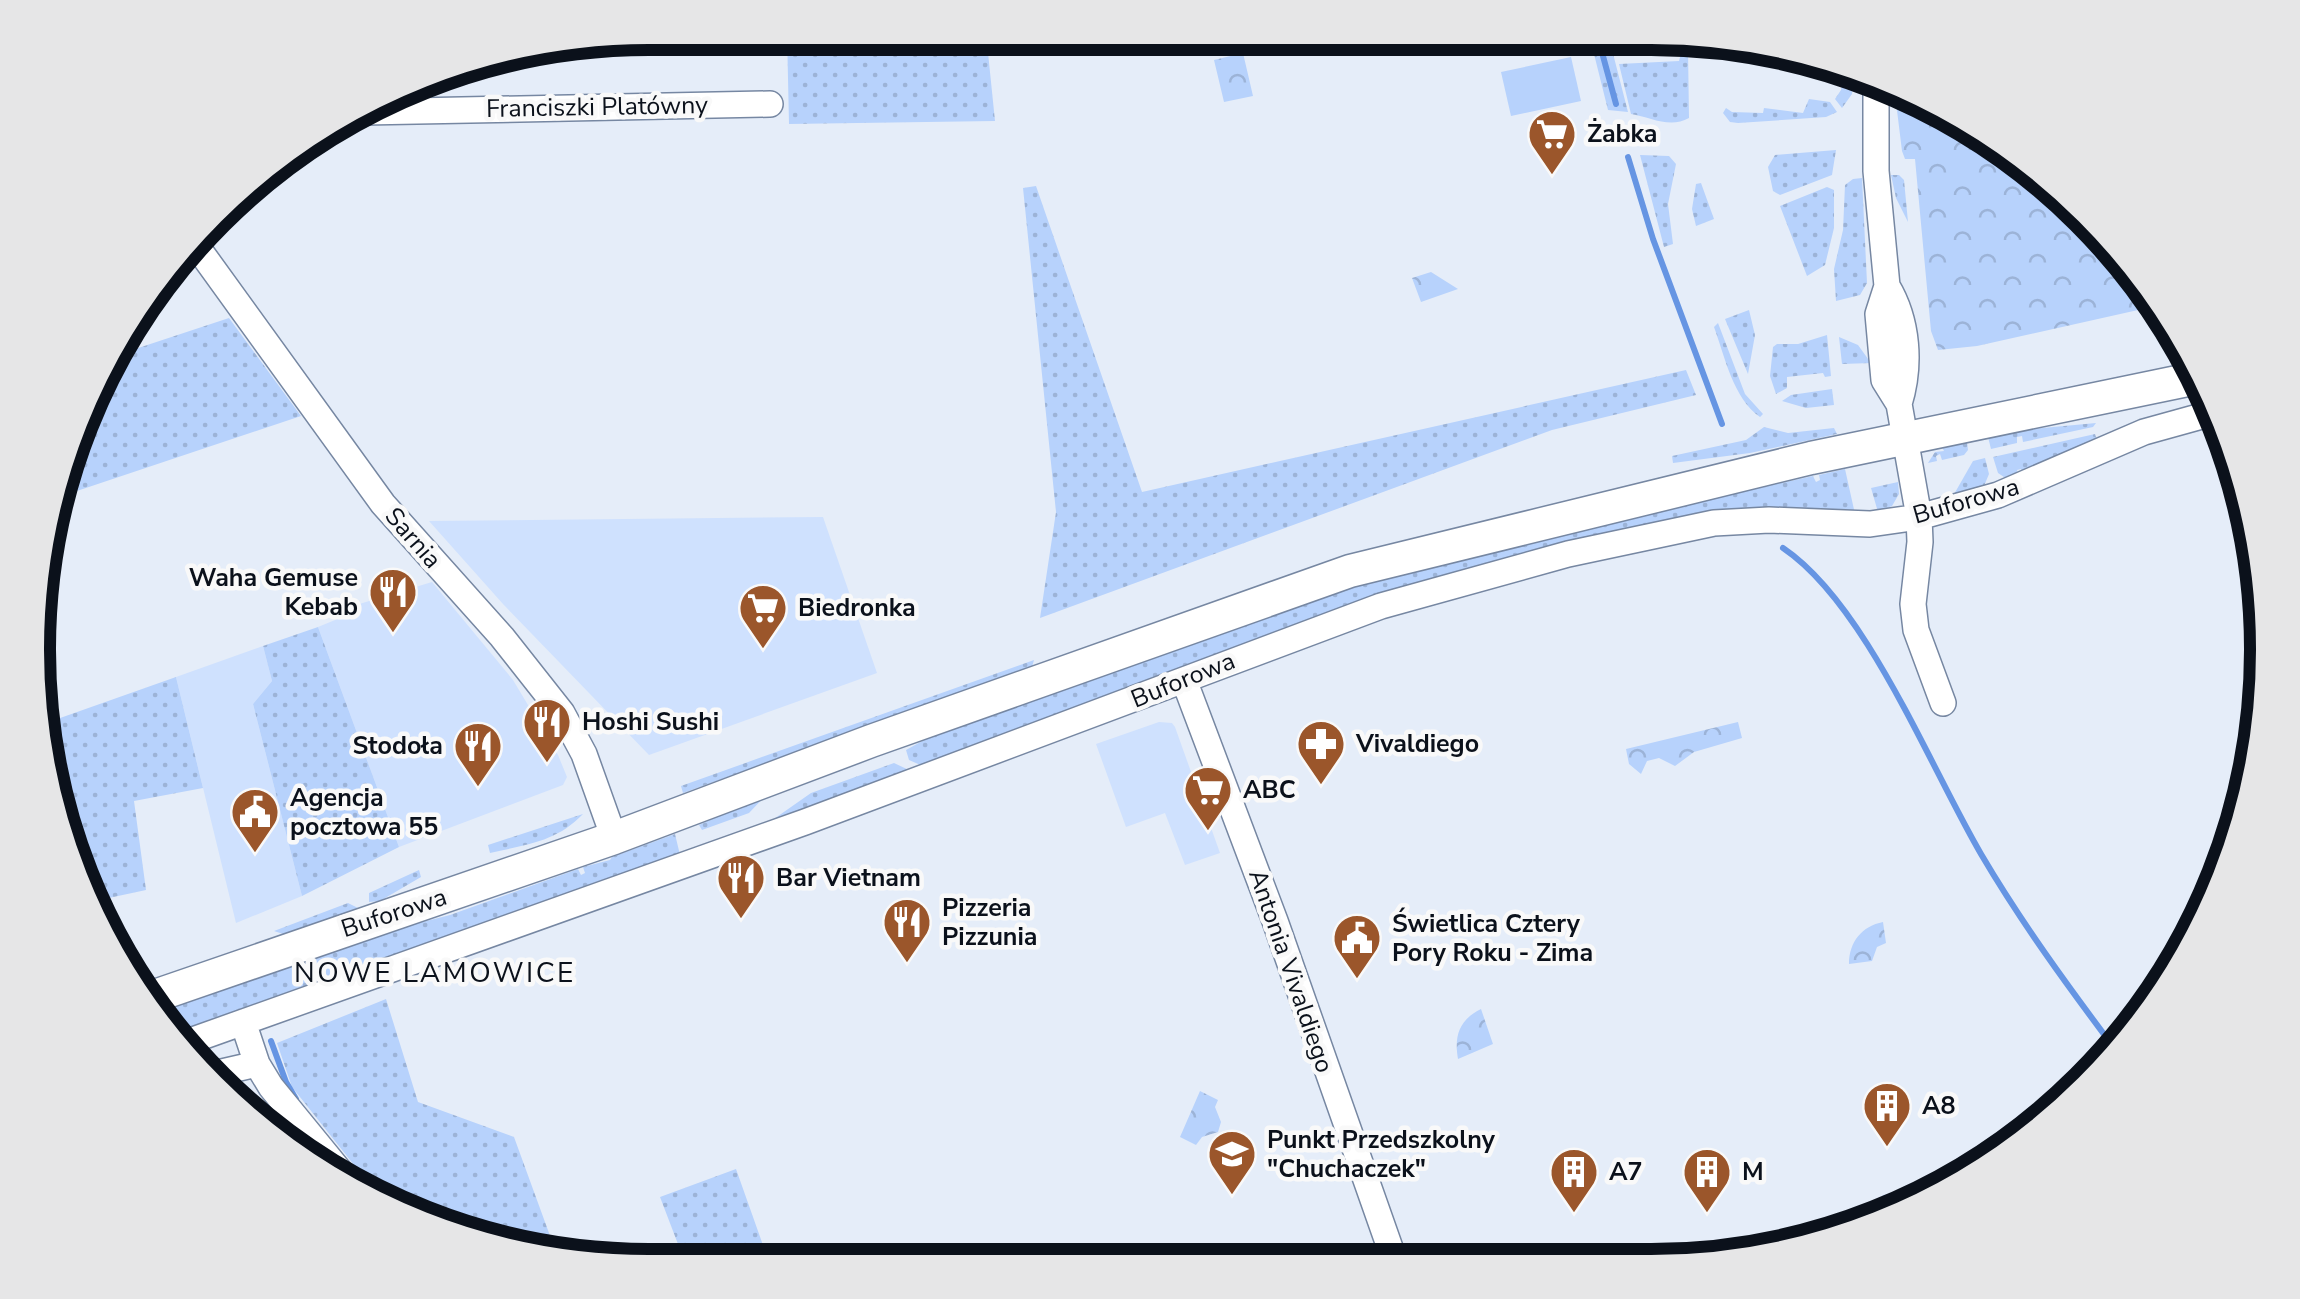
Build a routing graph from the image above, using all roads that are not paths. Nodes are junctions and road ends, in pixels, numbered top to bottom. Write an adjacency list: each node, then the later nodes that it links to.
1 (1876, 94): 7 (street)
2 (770, 104): 3 (street, Franciszki Platówny)
3 (385, 112)
4 (201, 252): 11 (street, Sarnia)
5 (2186, 380): 7 (main road, Buforowa)
6 (2202, 416): 8 (street, Buforowa)
7 (1904, 438): 8 (street); 11 (main road, Buforowa)
8 (1918, 516): 9 (street, Buforowa); 10 (street)
9 (1184, 680): 13 (street, Buforowa); 18 (street, Antonia Vivaldiego)
10 (1944, 703)
11 (614, 838): 12 (main road, Buforowa)
12 (159, 994)
13 (243, 1022): 14 (street, Buforowa); 15 (street)
14 (194, 1039)
15 (257, 1064): 16 (street); 17 (street)
16 (225, 1071)
17 (319, 1150)
18 (1390, 1249)

